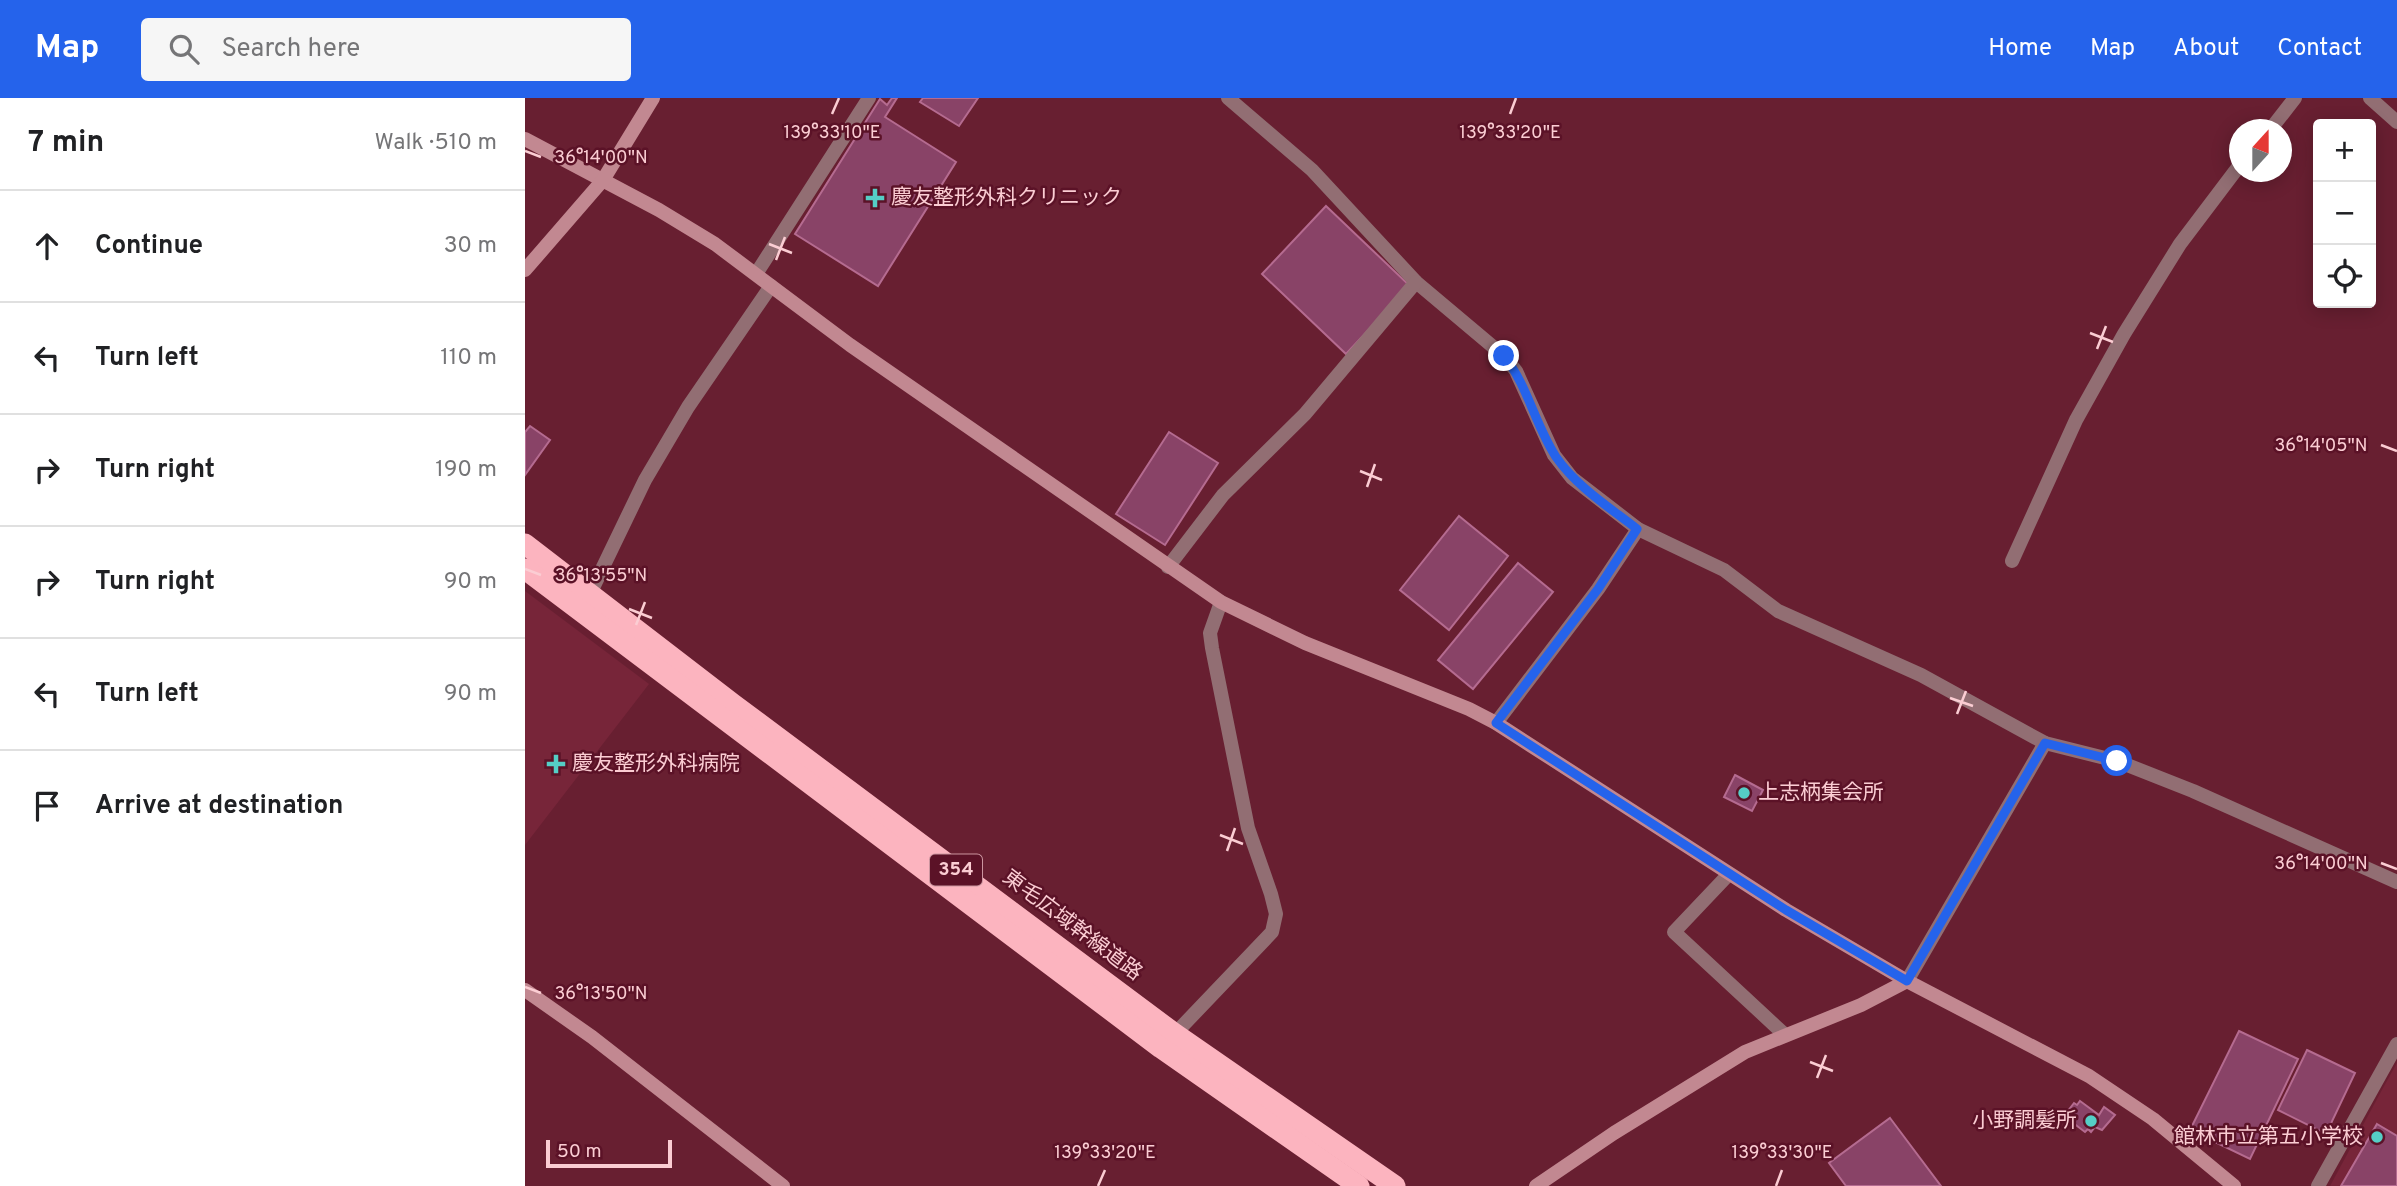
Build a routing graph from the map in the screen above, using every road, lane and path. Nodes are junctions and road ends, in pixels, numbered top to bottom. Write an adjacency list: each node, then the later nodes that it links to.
1 (653, 98): 10 (street)
2 (869, 98): 12 (street)
3 (1228, 98): 13 (street)
4 (2295, 98): 6 (street)
5 (2369, 98): 7 (street)
6 (2279, 119)
7 (2397, 122)
8 (525, 139): 10 (street)
9 (2229, 179): 17 (street)
10 (603, 180): 11 (street); 12 (street)
11 (525, 270)
12 (755, 274): 14 (street)
13 (1416, 282): 15 (street); 18 (street)
14 (771, 286): 18 (street); 20 (street)
15 (1637, 529): 22 (street); 23 (street)
16 (525, 544): 20 (highway, 東毛広域幹線道路 / 354)
17 (2012, 561)
18 (1168, 567): 21 (street)
19 (525, 569): 29 (highway, 東毛広域幹線道路 / 354)
20 (590, 594): 29 (highway, 東毛広域幹線道路 / 354)
21 (1221, 602): 22 (street); 29 (street)
22 (1496, 723): 24 (street)
23 (2045, 743): 25 (street); 26 (street)
24 (1729, 874): 26 (street); 28 (street)
25 (2397, 882)
26 (1907, 981): 28 (street); 35 (street)
27 (525, 990): 31 (street)
28 (1784, 1034): 34 (street)
29 (1168, 1041): 32 (highway, 東毛広域幹線道路 / 354); 33 (highway, 東毛広域幹線道路 / 354)
30 (2397, 1044): 36 (street)
31 (783, 1186)
32 (1359, 1186)
33 (1395, 1186)
34 (1536, 1186)
35 (2234, 1186)
36 (2318, 1186)

